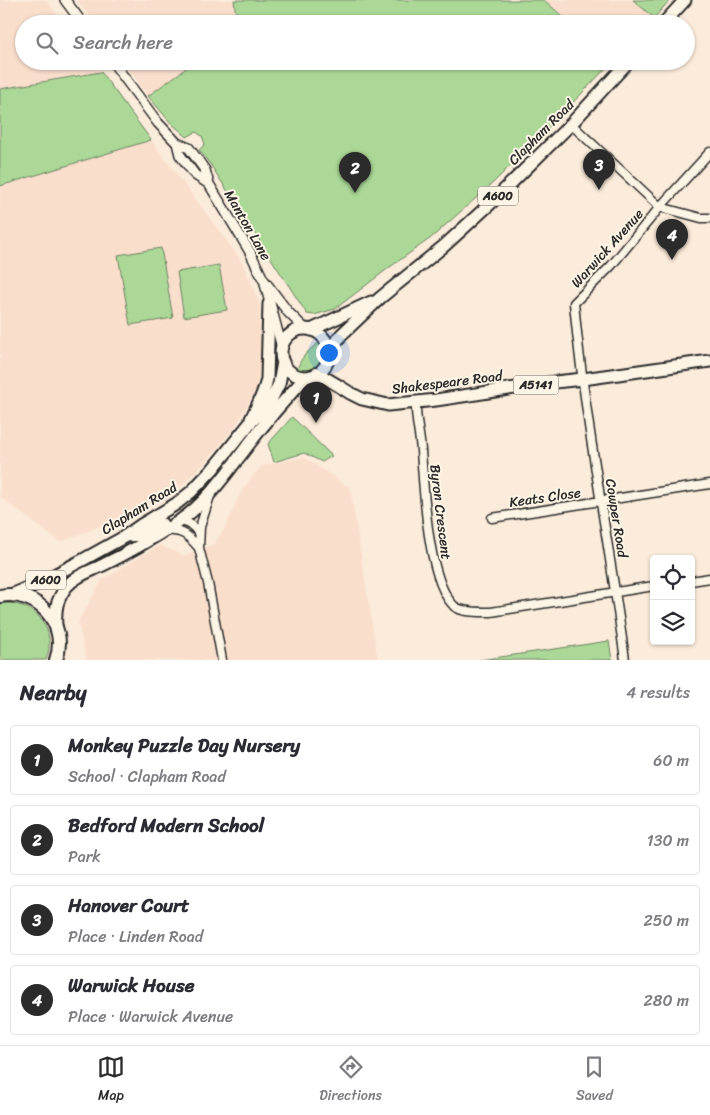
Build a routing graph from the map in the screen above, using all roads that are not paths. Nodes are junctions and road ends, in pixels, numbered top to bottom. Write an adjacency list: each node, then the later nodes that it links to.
1 (65, 0): 3 (street)
2 (685, 0): 4 (main road)
3 (76, 15)
4 (671, 15)
5 (119, 70): 11 (street, Manton Lane)
6 (621, 70): 7 (main road, Clapham Road / A600)
7 (570, 124): 9 (street); 12 (main road, Clapham Road / A600)
8 (710, 152): 9 (street, Warwick Avenue)
9 (660, 206): 10 (street); 21 (street, Warwick Avenue)
10 (710, 218)
11 (264, 279): 13 (street, Manton Lane); 14 (street, Manton Lane)
12 (380, 298): 14 (main road, Clapham Road / A600); 16 (main road, Clapham Road / A600)
13 (269, 304): 15 (street, Manton Lane); 24 (main road)
14 (308, 329): 15 (main road, A600); 16 (main road)
15 (282, 348): 18 (main road, A600)
16 (328, 356): 19 (main road, A600); 22 (main road)
17 (710, 361): 21 (main road, Shakespeare Road / A5141)
18 (283, 362): 20 (main road); 24 (main road, Clapham Road / A600)
19 (317, 374): 20 (main road); 22 (main road, Shakespeare Road / A5141)
20 (306, 377): 26 (main road, A600)
21 (583, 380): 23 (main road, Shakespeare Road / A5141); 27 (street, Cowper Road)
22 (340, 386): 23 (main road, Shakespeare Road / A5141)
23 (416, 402): 37 (street, Byron Crescent)
24 (250, 423): 32 (main road, Clapham Road / A600)
25 (710, 484): 27 (street, Keats Close)
26 (212, 491): 29 (main road, A600); 31 (street)
27 (601, 501): 28 (street, Keats Close); 37 (street, Cowper Road)
28 (492, 518)
29 (180, 521): 30 (main road, A600); 31 (street); 32 (main road)
30 (163, 532): 33 (street); 39 (main road, A600)
31 (200, 535): 33 (street)
32 (124, 537): 38 (main road, Clapham Road / A600)
33 (199, 548): 41 (street)
34 (710, 578): 35 (street)
35 (695, 580)
36 (650, 587): 37 (street)
37 (616, 592): 42 (street, Cowper Road)
38 (6, 595): 39 (highway)
39 (56, 626): 40 (highway)
40 (60, 657)
41 (222, 660)
42 (625, 660)

